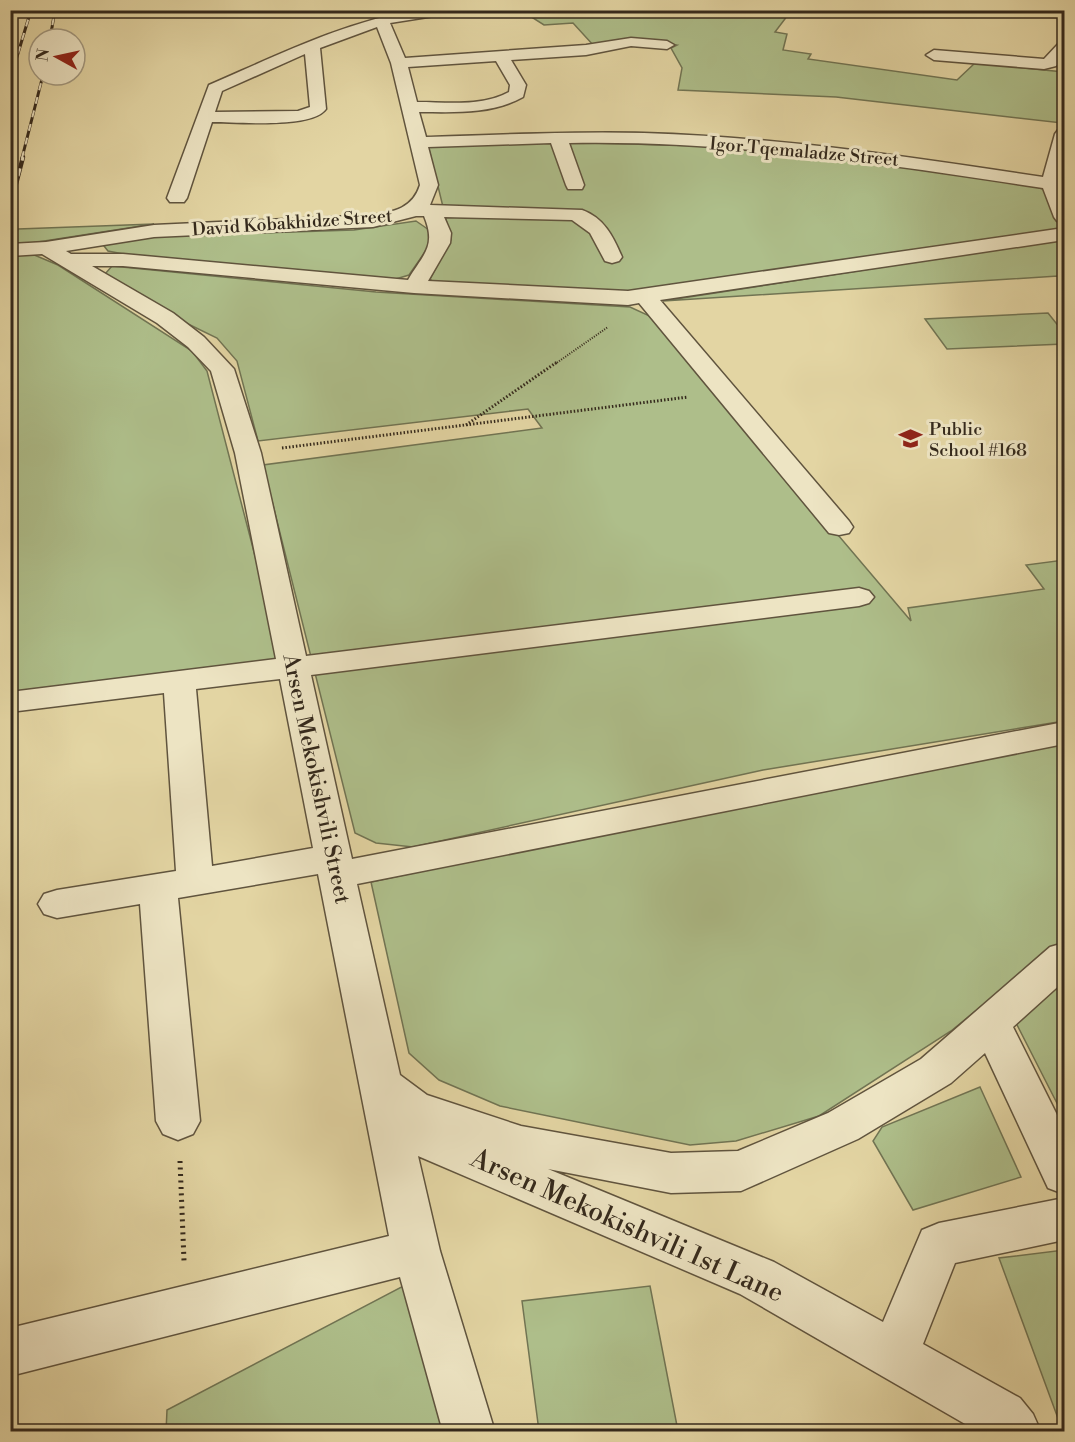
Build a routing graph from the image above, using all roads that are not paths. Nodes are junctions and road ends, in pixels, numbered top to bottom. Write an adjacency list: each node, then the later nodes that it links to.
1 (447, 10): 4 (street)
2 (964, 10): 3 (street)
3 (1065, 13)
4 (375, 15): 7 (street); 12 (street, David Kobakhidze Street)
5 (465, 43): 11 (street)
6 (666, 45): 10 (street)
7 (312, 46): 14 (street); 14 (street)
8 (1065, 46): 9 (street)
9 (934, 55)
10 (501, 56): 11 (street); 13 (street)
11 (473, 57): 12 (street)
12 (399, 63): 13 (street, David Kobakhidze Street)
13 (410, 107): 17 (street, David Kobakhidze Street)
14 (204, 117): 20 (street)
15 (1065, 134): 18 (street)
16 (558, 138): 17 (street, Igor Tqemaladze Street); 18 (street, Igor Tqemaladze Street); 19 (street)
17 (419, 142): 21 (street, David Kobakhidze Street)
18 (1050, 184): 22 (street)
19 (575, 185)
20 (177, 198)
21 (423, 211): 25 (street, David Kobakhidze Street); 26 (street); 27 (street)
22 (1065, 217)
23 (1065, 234): 28 (street)
24 (10, 250): 25 (street)
25 (56, 254): 27 (street); 31 (street, Arsen Mekokishvili Street)
26 (612, 257)
27 (414, 286): 28 (street)
28 (637, 297): 29 (street)
29 (839, 526)
30 (860, 597): 31 (street)
31 (292, 666): 32 (street); 35 (street, Arsen Mekokishvili Street)
32 (179, 680): 33 (street); 36 (street)
33 (10, 702)
34 (1065, 733): 35 (street)
35 (335, 866): 36 (street); 40 (street, Arsen Mekokishvili Street)
36 (177, 885): 37 (street); 41 (street)
37 (57, 904)
38 (1065, 957): 39 (street)
39 (991, 1023): 40 (street); 42 (street)
40 (385, 1104): 44 (street, Arsen Mekokishvili Street); 46 (street, Arsen Mekokishvili 1st Lane)
41 (178, 1121)
42 (1065, 1174)
43 (1065, 1219): 46 (street)
44 (416, 1251): 45 (street); 47 (street, Arsen Mekokishvili Street)
45 (10, 1352)
46 (894, 1355): 48 (street, Arsen Mekokishvili 1st Lane)
47 (469, 1431)
48 (1015, 1431)

